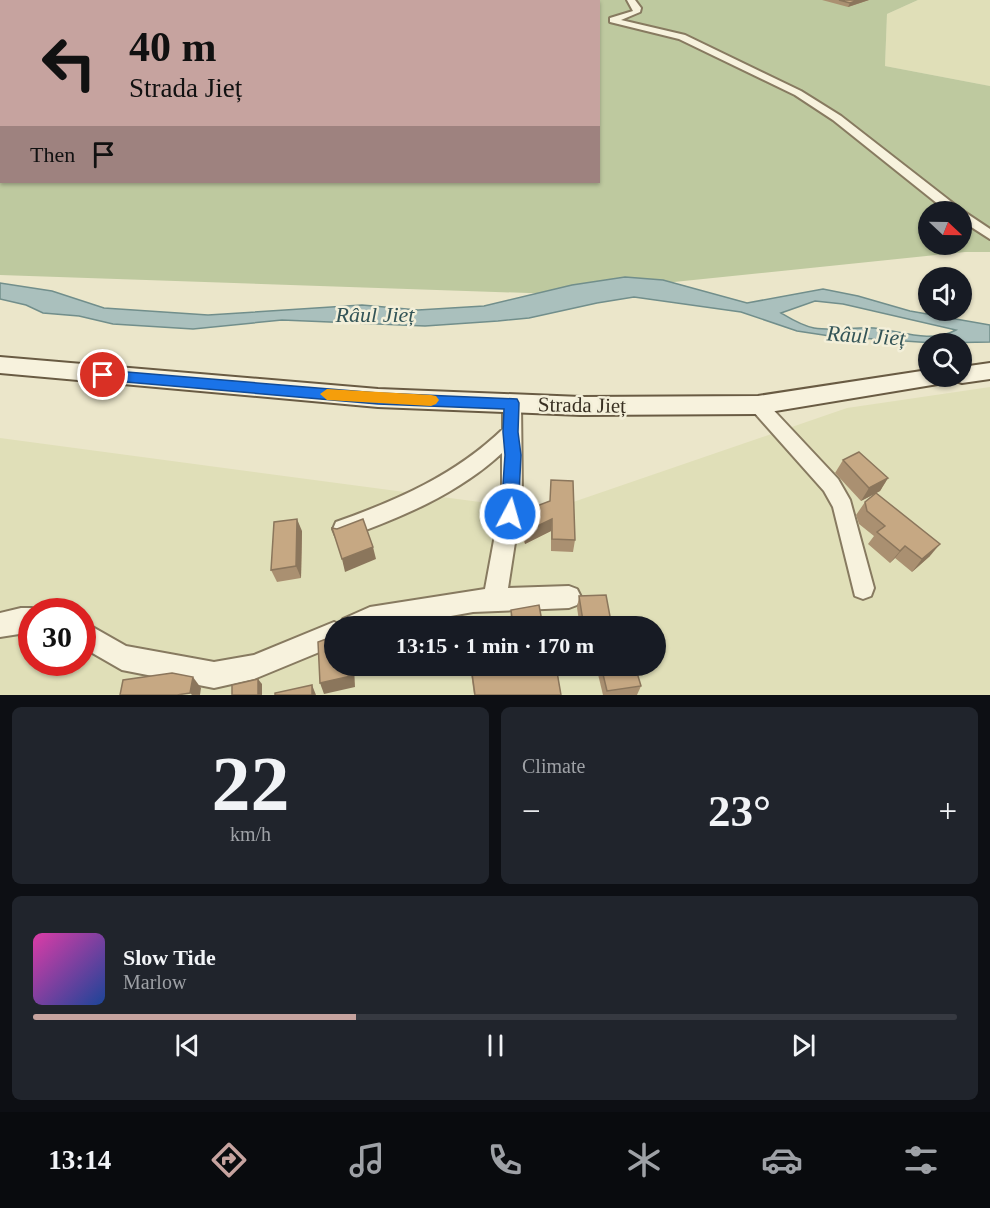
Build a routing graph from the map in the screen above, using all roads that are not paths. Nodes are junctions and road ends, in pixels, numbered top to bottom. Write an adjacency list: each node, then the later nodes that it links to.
1 (631, 0): 2 (street)
2 (943, 201)
3 (972, 222): 4 (street)
4 (990, 235)
5 (0, 365): 9 (main road, Strada Jieț)
6 (990, 371): 7 (main road)
7 (972, 374)
8 (918, 380): 10 (main road, Strada Jieț)
9 (512, 403): 10 (main road, Strada Jieț); 11 (street)
10 (758, 405): 13 (street)
11 (511, 432): 12 (street); 15 (street)
12 (340, 530)
13 (862, 588)
14 (569, 597): 15 (street)
15 (495, 599): 16 (street)
16 (389, 616)
17 (18, 621): 18 (street)
18 (0, 626)
19 (324, 638): 20 (street)
20 (96, 642)

